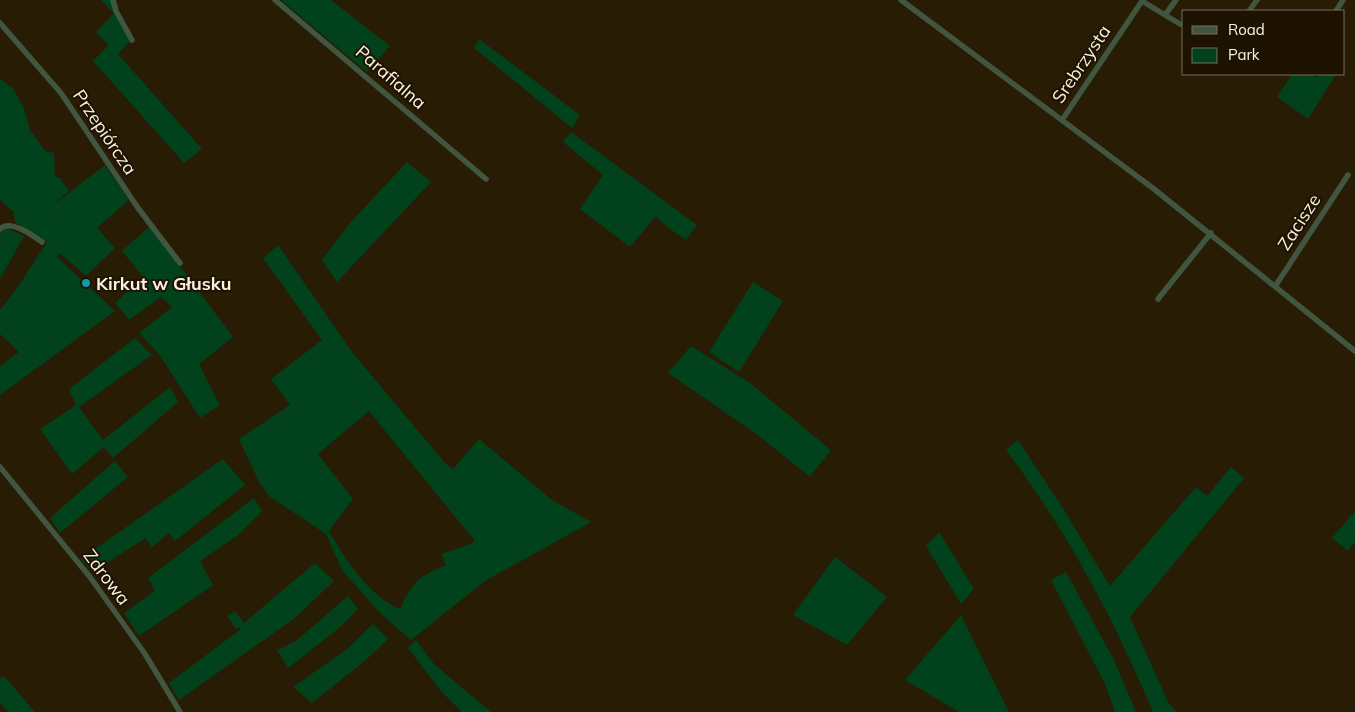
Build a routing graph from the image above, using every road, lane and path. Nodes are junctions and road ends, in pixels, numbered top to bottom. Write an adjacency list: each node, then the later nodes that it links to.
1 (114, 0): 9 (street)
2 (275, 0): 12 (street, Parafialna)
3 (901, 0): 10 (street)
4 (1176, 0): 6 (street)
5 (1142, 1): 6 (street); 10 (street, Srebrzysta)
6 (1165, 15): 8 (street)
7 (0, 23): 16 (street, Przepiórcza)
8 (1180, 24)
9 (132, 40)
10 (1061, 119): 14 (street)
11 (1348, 175): 17 (street, Zacisze)
12 (486, 179)
13 (0, 229): 15 (street)
14 (1211, 234): 17 (street); 18 (street)
15 (42, 242)
16 (180, 263)
17 (1276, 285): 19 (street)
18 (1158, 299)
19 (1355, 351)
20 (0, 467): 21 (street, Zdrowa)
21 (180, 712)

